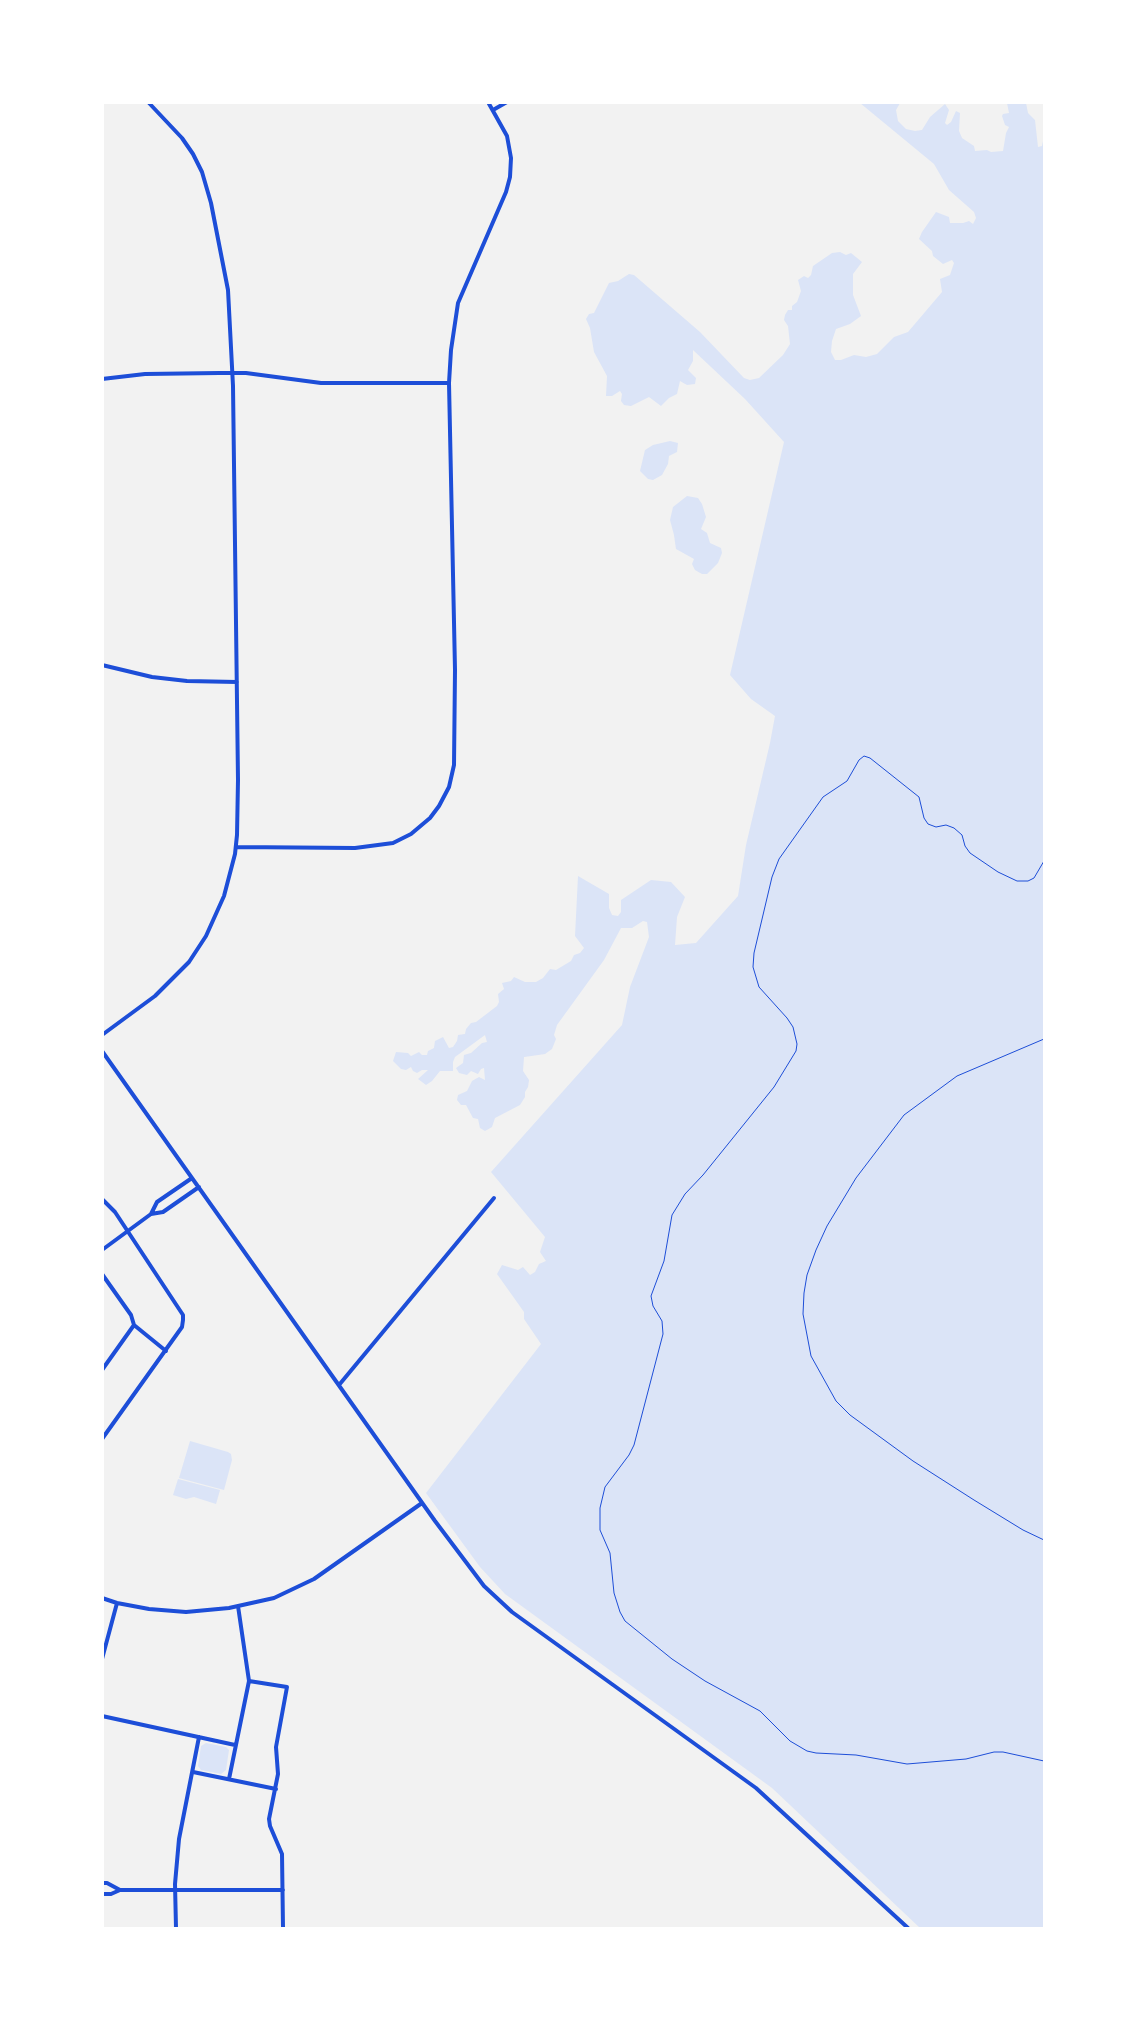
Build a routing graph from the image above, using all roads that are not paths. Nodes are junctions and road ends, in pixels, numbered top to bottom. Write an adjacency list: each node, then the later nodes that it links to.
1 (488, 102): 4 (street)
2 (506, 102): 4 (street)
3 (149, 103): 5 (street)
4 (493, 110): 7 (street)
5 (232, 373): 6 (street); 7 (street); 9 (street)
6 (102, 380)
7 (449, 383): 10 (street)
8 (102, 665): 9 (street)
9 (237, 682): 10 (street)
10 (236, 847): 11 (street)
11 (102, 1035)
12 (102, 1051): 13 (street)
13 (192, 1178): 14 (street); 17 (street)
14 (199, 1187): 17 (street); 25 (street)
15 (494, 1198): 25 (street)
16 (102, 1199): 18 (street)
17 (151, 1214): 18 (street)
18 (127, 1232): 19 (street); 22 (street)
19 (102, 1250)
20 (102, 1274): 21 (street)
21 (134, 1325): 22 (street); 23 (street)
22 (166, 1351): 26 (street)
23 (105, 1362): 24 (street)
24 (102, 1370)
25 (339, 1385): 27 (street)
26 (102, 1439)
27 (422, 1503): 30 (street); 46 (street)
28 (102, 1598): 29 (street)
29 (118, 1603): 30 (street); 31 (street)
30 (238, 1606): 32 (street)
31 (102, 1659)
32 (249, 1681): 35 (street); 38 (street)
33 (102, 1716): 34 (street)
34 (199, 1737): 35 (street); 36 (street)
35 (235, 1745): 37 (street)
36 (192, 1772): 37 (street); 42 (street)
37 (229, 1779): 38 (street)
38 (276, 1788): 41 (street)
39 (102, 1883): 40 (street)
40 (120, 1890): 42 (street); 43 (street)
41 (282, 1890): 42 (street); 45 (street)
42 (175, 1891): 44 (street)
43 (102, 1894)
44 (176, 1928)
45 (283, 1928)
46 (908, 1928)

